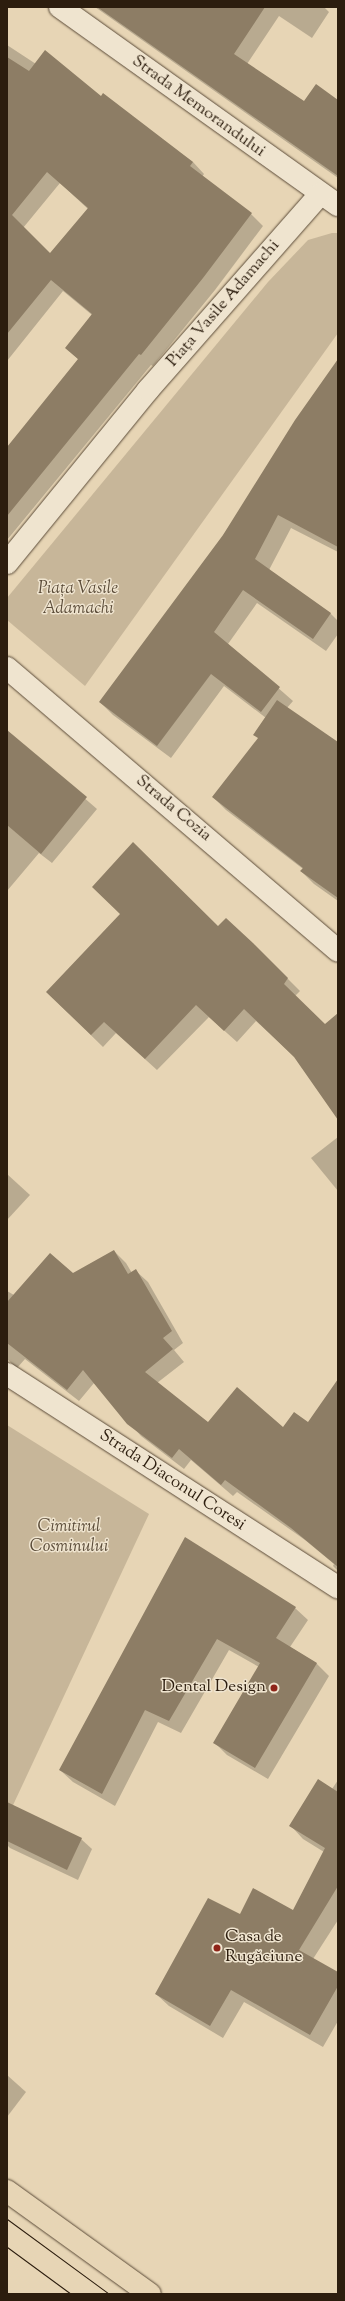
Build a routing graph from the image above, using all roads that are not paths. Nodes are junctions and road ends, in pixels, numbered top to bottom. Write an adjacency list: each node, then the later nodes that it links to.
1 (60, 7): 2 (street, Strada Memorandului)
2 (329, 200): 3 (street, Piața Vasile Adamachi)
3 (7, 563)
4 (7, 668): 5 (street, Strada Cozia)
5 (338, 951)
6 (7, 1374): 7 (street, Strada Diaconul Coresi)
7 (338, 1587)
8 (7, 2191): 9 (main road)
9 (150, 2294)

